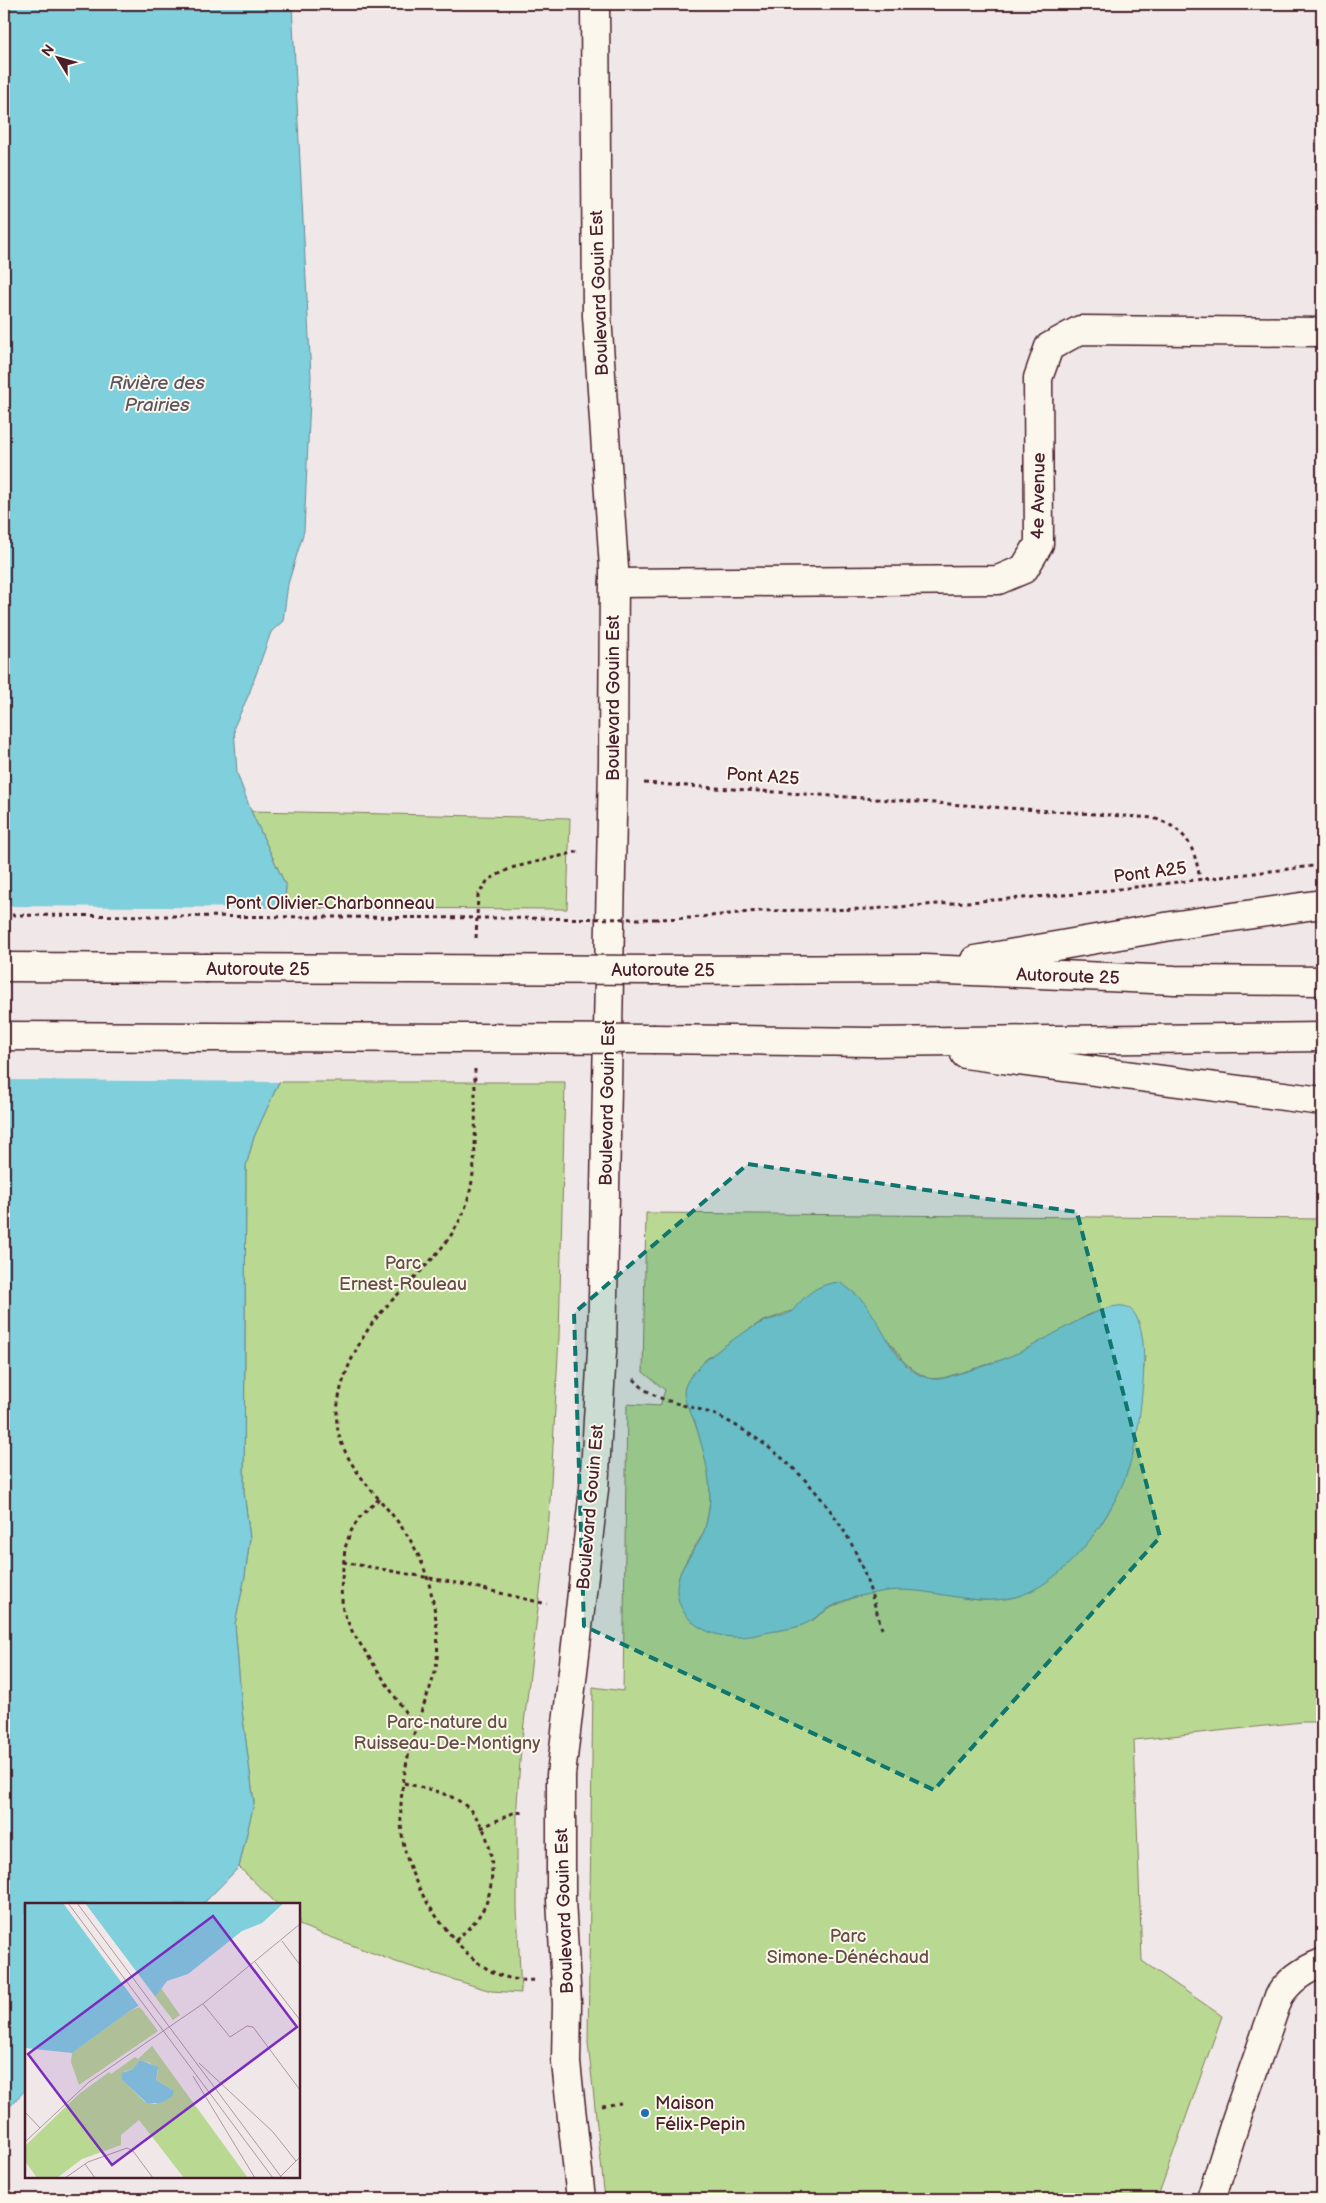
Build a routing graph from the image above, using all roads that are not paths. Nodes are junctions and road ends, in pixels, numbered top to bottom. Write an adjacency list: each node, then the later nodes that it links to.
1 (594, 4): 3 (main road, Boulevard Gouin Est)
2 (1322, 332): 3 (main road, 4e Avenue)
3 (614, 583): 13 (main road, Boulevard Gouin Est)
4 (1322, 904): 6 (main road)
5 (4, 967): 6 (main road, Autoroute 25, bridge)
6 (925, 969): 7 (main road, Autoroute 25)
7 (1322, 981)
8 (4, 1036): 10 (main road, bridge)
9 (1322, 1036): 10 (main road)
10 (871, 1042): 11 (main road)
11 (1322, 1101)
12 (1322, 1962): 14 (main road)
13 (580, 2199)
14 (1211, 2199)

